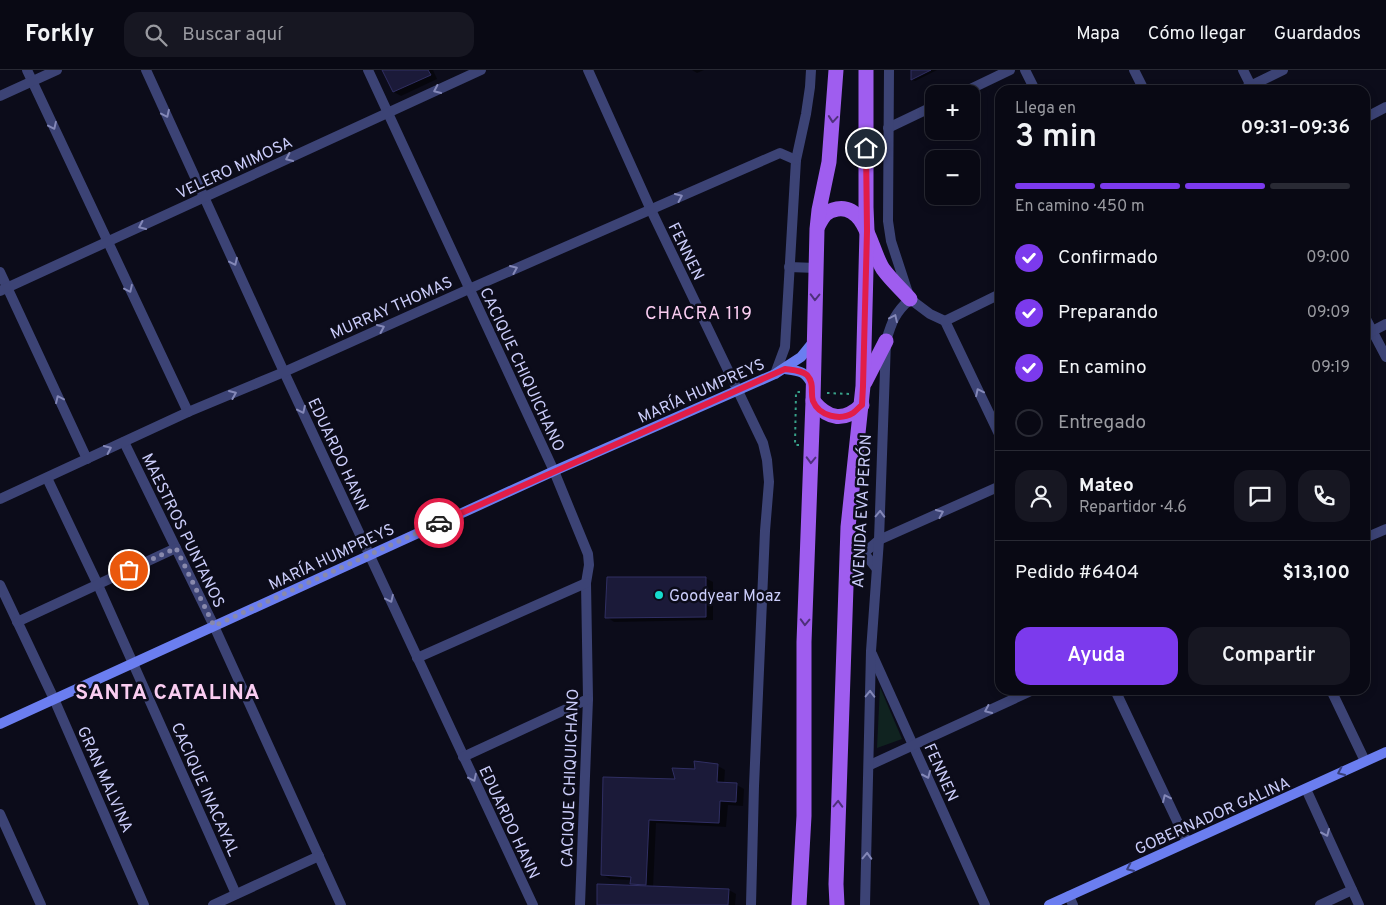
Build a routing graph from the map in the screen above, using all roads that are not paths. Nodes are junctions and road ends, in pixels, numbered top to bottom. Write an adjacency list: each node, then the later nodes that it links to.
1 (27, 70): 17 (street)
2 (57, 70): 17 (street)
3 (146, 70): 31 (street, EDUARDO HANN, one-way to 31)
4 (368, 70): 27 (street, CACIQUE CHIQUICHANO)
5 (481, 70): 27 (street, VELERO MIMOSA, one-way to 27)
6 (588, 70): 32 (street, FENNEN)
7 (804, 70): 23 (street)
8 (811, 70): 23 (street)
9 (836, 70): 33 (main road, one-way to 33)
10 (866, 70): 34 (main road, AVENIDA EVA PERÓN)
11 (889, 70): 29 (street)
12 (1010, 70): 18 (street)
13 (1025, 70): 19 (street)
14 (1134, 70): 20 (street)
15 (1243, 70): 21 (street)
16 (1283, 70): 22 (street)
17 (32, 81): 24 (street); 35 (street, one-way to 35)
18 (979, 85)
19 (1032, 85)
20 (1142, 85)
21 (1247, 85)
22 (1255, 85)
23 (810, 87): 30 (street)
24 (0, 96)
25 (1386, 107): 28 (street)
26 (925, 110): 29 (street)
27 (388, 113): 31 (street, VELERO MIMOSA, one-way to 31); 39 (street, CACIQUE CHIQUICHANO)
28 (1370, 115)
29 (888, 128): 42 (street)
30 (796, 160): 32 (street, MURRAY THOMAS, one-way to 30); 36 (street)
31 (204, 197): 35 (street, VELERO MIMOSA, one-way to 35); 51 (street, EDUARDO HANN, one-way to 51)
32 (650, 210): 39 (street, MURRAY THOMAS, one-way to 32); 53 (street, FENNEN)
33 (816, 229): 34 (main road); 37 (main road)
34 (867, 231): 42 (main road); 55 (main road, AVENIDA EVA PERÓN)
35 (107, 242): 40 (street, VELERO MIMOSA); 56 (street, one-way to 56)
36 (790, 267): 37 (street); 52 (street)
37 (816, 268): 47 (main road, one-way to 47)
38 (0, 272): 40 (street)
39 (469, 289): 51 (street, MURRAY THOMAS, one-way to 39); 60 (street, CACIQUE CHIQUICHANO)
40 (4, 290): 59 (street, one-way to 40)
41 (995, 296): 43 (street)
42 (910, 298): 43 (street); 48 (street, AVENIDA EVA PERÓN, one-way to 42)
43 (945, 321): 57 (street, one-way to 43)
44 (1386, 324): 45 (street)
45 (1370, 332)
46 (1370, 334): 49 (street)
47 (814, 340): 50 (street, MARÍA HUMPREYS); 54 (main road)
48 (886, 341): 55 (main road); 67 (street, AVENIDA EVA PERÓN, one-way to 48)
49 (1386, 358)
50 (785, 369): 52 (street, MARÍA HUMPREYS); 54 (street)
51 (284, 372): 56 (street, MURRAY THOMAS, one-way to 51); 70 (street, EDUARDO HANN, one-way to 70)
52 (775, 374): 53 (street, MARÍA HUMPREYS)
53 (738, 390): 60 (street, MARÍA HUMPREYS); 105 (street, FENNEN)
54 (815, 393): 55 (main road); 106 (main road, one-way to 106)
55 (860, 395): 64 (main road, AVENIDA EVA PERÓN)
56 (188, 412): 58 (street, MURRAY THOMAS)
57 (995, 426)
58 (124, 442): 59 (street, MURRAY THOMAS, one-way to 58); 68 (street, MAESTROS PUNTANOS)
59 (88, 459): 61 (street, MURRAY THOMAS)
60 (554, 471): 70 (street, MARÍA HUMPREYS); 73 (street, CACIQUE CHIQUICHANO)
61 (47, 478): 63 (street, MURRAY THOMAS); 75 (street, CACIQUE INACAYAL)
62 (995, 488): 67 (street, one-way to 62)
63 (0, 499)
64 (848, 527): 69 (street); 72 (main road, AVENIDA EVA PERÓN)
65 (1386, 528): 66 (street)
66 (1370, 536)
67 (879, 540): 69 (street); 71 (street, AVENIDA EVA PERÓN)
68 (176, 548): 75 (street); 77 (street, MAESTROS PUNTANOS)
69 (864, 553): 71 (street); 72 (street)
70 (370, 555): 77 (street, MARÍA HUMPREYS); 79 (street, EDUARDO HANN, one-way to 79)
71 (876, 568): 78 (street, AVENIDA EVA PERÓN)
72 (846, 576): 107 (main road, AVENIDA EVA PERÓN, one-way to 72)
73 (586, 583): 79 (street); 85 (street, CACIQUE CHIQUICHANO)
74 (0, 585): 76 (street, GRAN MALVINA)
75 (98, 585): 76 (street); 80 (street, CACIQUE INACAYAL)
76 (18, 622): 84 (street, GRAN MALVINA)
77 (214, 626): 80 (street, MARÍA HUMPREYS); 95 (street, MAESTROS PUNTANOS)
78 (871, 651): 87 (street, FENNEN); 91 (street, AVENIDA EVA PERÓN, one-way to 78)
79 (417, 658): 89 (street, EDUARDO HANN)
80 (133, 663): 84 (street, MARÍA HUMPREYS); 97 (street, CACIQUE INACAYAL)
81 (1022, 695): 87 (street, one-way to 87)
82 (1118, 695): 94 (street, one-way to 82)
83 (1333, 695): 90 (street)
84 (54, 699): 86 (street, MARÍA HUMPREYS); 100 (street, GRAN MALVINA)
85 (588, 699): 89 (street); 104 (street, CACIQUE CHIQUICHANO)
86 (0, 724)
87 (913, 745): 91 (street); 109 (street, FENNEN, one-way to 109)
88 (1386, 752): 90 (street, GOBERNADOR GALINA)
89 (463, 757): 103 (street, EDUARDO HANN, one-way to 103)
90 (1365, 761): 92 (street, GOBERNADOR GALINA, one-way to 92)
91 (870, 765): 108 (street, AVENIDA EVA PERÓN, one-way to 91)
92 (1306, 789): 94 (street, GOBERNADOR GALINA); 96 (street, one-way to 96)
93 (0, 814): 99 (street)
94 (1187, 842): 98 (street, GOBERNADOR GALINA, one-way to 98)
95 (319, 856): 97 (street); 102 (street, MAESTROS PUNTANOS)
96 (1352, 890): 111 (street); 112 (street)
97 (236, 894): 101 (street)
98 (1071, 901): 110 (street, GOBERNADOR GALINA)
99 (41, 905)
100 (144, 905)
101 (213, 905)
102 (341, 905)
103 (533, 905)
104 (580, 905)
105 (751, 905)
106 (799, 905)
107 (837, 905)
108 (866, 905)
109 (985, 905)
110 (1050, 905)
111 (1320, 905)
112 (1359, 905)

